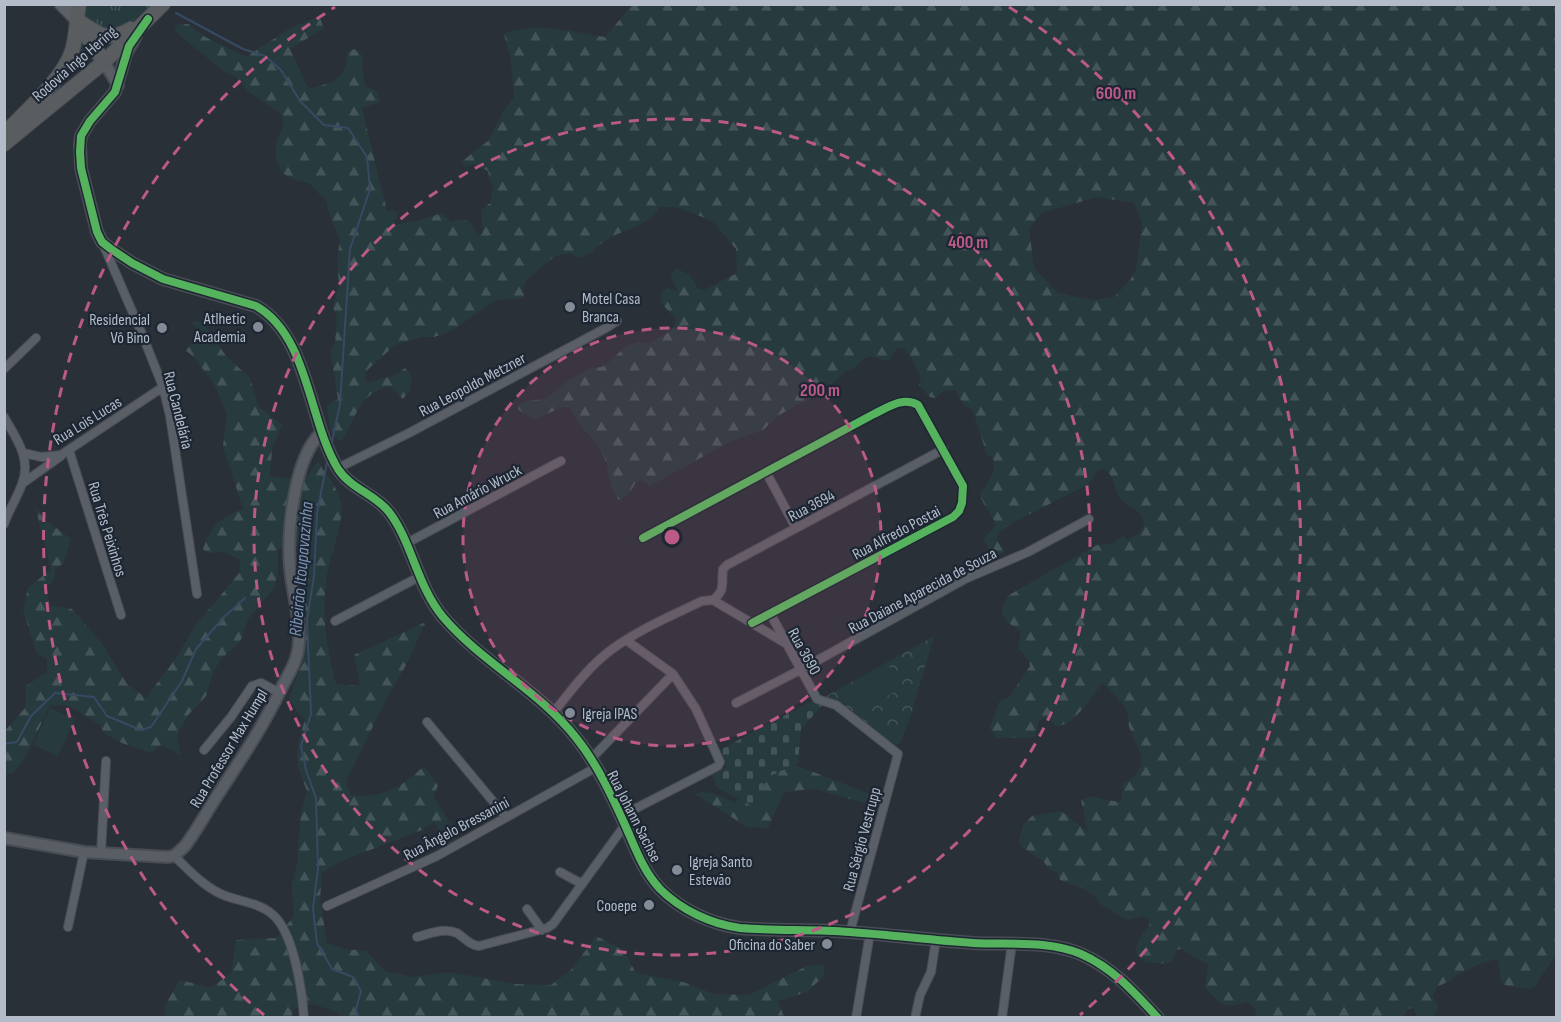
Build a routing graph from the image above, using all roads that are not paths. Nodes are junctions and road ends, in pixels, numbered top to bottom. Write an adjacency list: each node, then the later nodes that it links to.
1 (61, 4): 5 (main road)
2 (79, 4): 5 (highway, Rodovia Ingo Hering)
3 (163, 4): 4 (highway, Rodovia Ingo Hering)
4 (148, 19): 5 (highway); 6 (highway, Rodovia Ingo Hering); 7 (street)
5 (77, 20): 6 (highway); 8 (highway, Rodovia Ingo Hering)
6 (104, 62): 7 (street); 9 (highway, Rodovia Ingo Hering)
7 (118, 85): 10 (street)
8 (4, 134)
9 (4, 144)
10 (102, 242): 14 (street, Rua Candelária); 16 (street)
11 (617, 321): 22 (street, Rua Leopoldo Metzner)
12 (36, 338): 13 (street)
13 (4, 369)
14 (163, 387): 18 (street, Rua Lois Lucas); 31 (street, Rua Candelária)
15 (4, 417): 19 (street)
16 (321, 433): 22 (street, Rua Johann Sachse); 41 (street, Rua Professor Max Humpl)
17 (944, 449): 23 (street, Rua Alfredo Postai); 27 (street, Rua 3694); 33 (street, Rua Alfredo Postai)
18 (69, 450): 20 (street, Rua Lois Lucas); 34 (street, Rua Três Peixinhos)
19 (24, 453): 20 (street, Rua Lois Lucas); 24 (street)
20 (61, 455): 24 (street)
21 (561, 461): 29 (street, Rua Amário Wruck)
22 (338, 468): 29 (street, Rua Johann Sachse)
23 (766, 472): 27 (street); 28 (street, Rua Alfredo Postai)
24 (23, 483): 26 (street)
25 (1089, 519): 39 (street, Rua Daiane Aparecida de Souza)
26 (4, 524)
27 (796, 528): 32 (street, Rua 3694)
28 (643, 538)
29 (405, 544): 30 (street, Rua Johann Sachse)
30 (419, 578): 35 (street); 43 (street, Rua Johann Sachse)
31 (197, 594)
32 (713, 600): 36 (street); 37 (street)
33 (770, 613): 36 (street, Rua Alfredo Postai); 38 (street, Rua 3690)
34 (121, 615)
35 (335, 621)
36 (752, 623): 38 (street)
37 (626, 640): 40 (street); 43 (street)
38 (786, 644): 39 (street, Rua 3690)
39 (800, 670): 42 (street, Rua Daiane Aparecida de Souza); 46 (street, Rua 3690)
40 (673, 674): 48 (street, Rua Ângelo Bressanini); 50 (street)
41 (280, 693): 45 (street); 54 (street, Rua Professor Max Humpl)
42 (736, 703)
43 (553, 712): 48 (street, Rua Johann Sachse)
44 (427, 722): 49 (street)
45 (204, 750)
46 (898, 754): 61 (street, Rua Sérgio Vestrupp)
47 (106, 761): 53 (street)
48 (593, 764): 49 (street, Rua Ângelo Bressanini); 50 (street, Rua Johann Sachse)
49 (507, 817): 57 (street, Rua Ângelo Bressanini)
50 (623, 821): 56 (street); 61 (street, Rua Johann Sachse)
51 (4, 838): 52 (street)
52 (84, 852): 53 (street); 59 (street)
53 (101, 853): 54 (street)
54 (174, 856): 66 (street)
55 (560, 872): 56 (street)
56 (582, 884): 60 (street)
57 (327, 906)
58 (527, 909): 60 (street)
59 (68, 927)
60 (542, 930): 63 (street)
61 (850, 932): 62 (street, Rua Johann Sachse)
62 (870, 933): 64 (street, Rua Johann Sachse); 67 (street)
63 (417, 937)
64 (936, 940): 65 (street, Rua Johann Sachse); 68 (street)
65 (1012, 944): 69 (street); 70 (street, Rua Johann Sachse)
66 (304, 1017)
67 (856, 1017)
68 (915, 1017)
69 (1002, 1017)
70 (1158, 1017)

